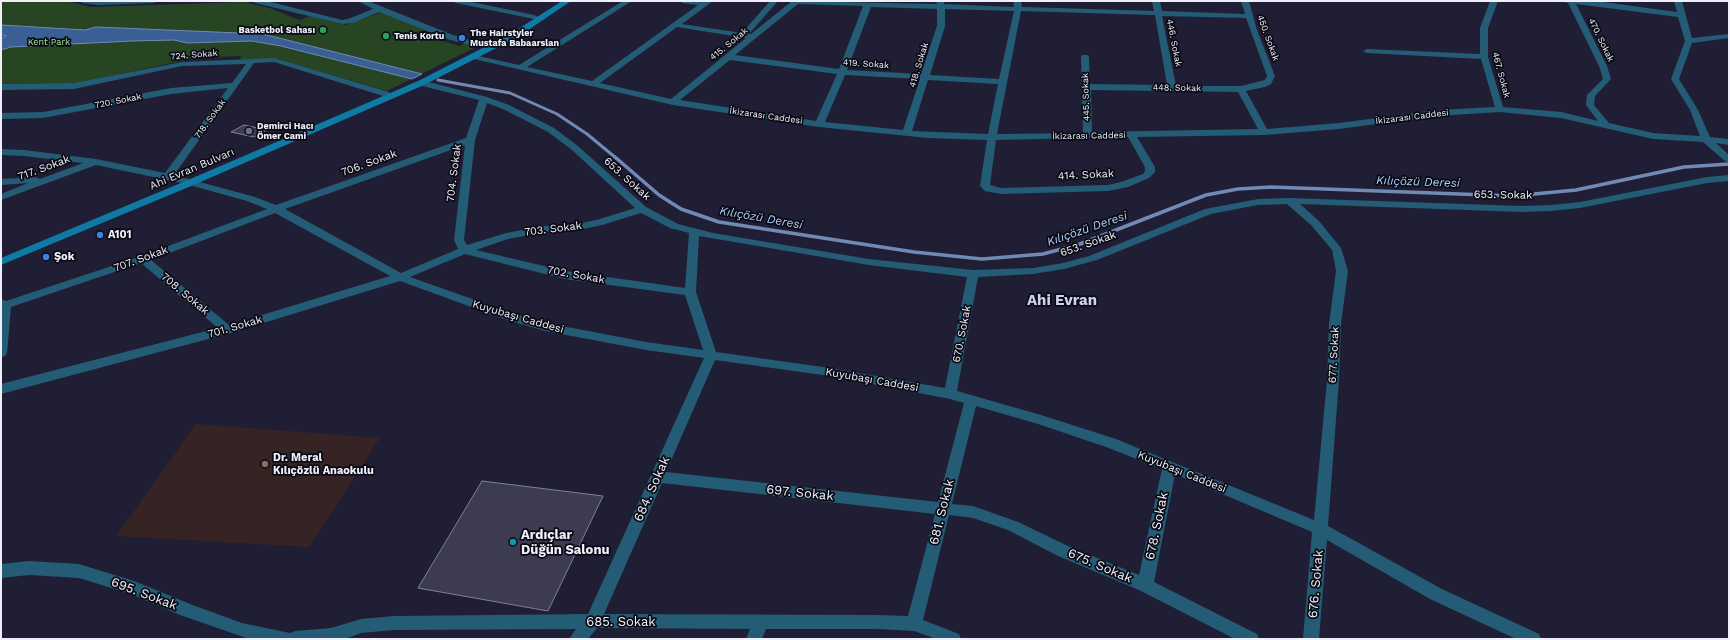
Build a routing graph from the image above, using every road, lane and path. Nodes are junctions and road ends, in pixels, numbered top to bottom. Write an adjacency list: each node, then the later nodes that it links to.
1 (85, 1): 2 (street)
2 (154, 1)
3 (258, 1): 23 (street)
4 (362, 1): 23 (street)
5 (456, 1): 18 (street)
6 (558, 1): 27 (main road)
7 (567, 1): 33 (main road)
8 (628, 1): 40 (street)
9 (685, 1): 19 (street)
10 (774, 1): 29 (street)
11 (797, 1): 20 (street); 31 (street, 415. Sokak)
12 (1156, 1): 24 (street, 446. Sokak)
13 (1245, 1): 26 (street, 450. Sokak)
14 (1494, 1): 38 (street, 467. Sokak)
15 (1566, 1): 17 (street)
16 (1678, 1): 25 (street)
17 (1571, 2): 25 (street); 58 (street, 470. Sokak)
18 (474, 3): 27 (street)
19 (707, 3): 28 (street)
20 (868, 4): 21 (street); 41 (street)
21 (940, 4): 22 (street); 42 (street, 418. Sokak)
22 (1018, 5): 24 (street); 43 (street)
23 (379, 9): 33 (street)
24 (1158, 14): 26 (street); 50 (street, 446. Sokak)
25 (1681, 15): 32 (street)
26 (1249, 16): 44 (street, 450. Sokak)
27 (534, 17): 33 (main road)
28 (676, 25): 29 (street); 46 (street)
29 (743, 36): 31 (street)
30 (1729, 36): 32 (street)
31 (754, 37): 36 (street, 415. Sokak)
32 (1689, 41): 65 (street)
33 (487, 47): 35 (main road); 52 (main road)
34 (1367, 51): 38 (street)
35 (474, 57): 40 (street, İkizarası Caddesi); 45 (main road)
36 (729, 57): 41 (street, 419. Sokak); 54 (street, 415. Sokak)
37 (1085, 57): 49 (street, 445. Sokak)
38 (1484, 57): 55 (street, 467. Sokak)
39 (252, 61): 47 (street, 718. Sokak); 48 (street, 724. Sokak); 52 (street, 724. Sokak)
40 (521, 67): 46 (street, İkizarası Caddesi)
41 (842, 72): 42 (street, 419. Sokak); 57 (street)
42 (925, 78): 43 (street, 419. Sokak); 60 (street, 418. Sokak)
43 (1003, 82): 63 (street)
44 (1268, 82): 51 (street, 448. Sokak)
45 (420, 83): 52 (main road); 53 (street, 653. Sokak)
46 (593, 84): 54 (street, İkizarası Caddesi)
47 (234, 85): 56 (street, 720. Sokak); 70 (street, 718. Sokak)
48 (1, 87)
49 (1086, 87): 50 (street, 448. Sokak); 62 (street, 445. Sokak)
50 (1172, 88): 51 (street, 448. Sokak)
51 (1240, 89): 59 (street)
52 (388, 95): 73 (main road, Ahi Evran Bulvarı)
53 (484, 99): 64 (street, 704. Sokak); 78 (street, 653. Sokak)
54 (673, 102): 57 (street, İkizarası Caddesi)
55 (1500, 109): 58 (street, İkizarası Caddesi); 59 (street, İkizarası Caddesi)
56 (1, 116)
57 (819, 124): 60 (street, İkizarası Caddesi)
58 (1606, 125): 65 (street, İkizarası Caddesi)
59 (1264, 132): 61 (street, İkizarası Caddesi)
60 (907, 133): 63 (street, İkizarası Caddesi)
61 (1131, 135): 62 (street, İkizarası Caddesi); 63 (street, 414. Sokak)
62 (1088, 136): 63 (street, İkizarası Caddesi)
63 (992, 137)
64 (470, 140): 77 (street, 706. Sokak); 80 (street, 704. Sokak)
65 (1707, 140): 66 (street, İkizarası Caddesi); 68 (street)
66 (1729, 142)
67 (1, 152): 69 (street, Kuyubaşı Caddesi)
68 (1729, 160)
69 (96, 162): 70 (street, Kuyubaşı Caddesi); 72 (street, 717. Sokak)
70 (168, 176): 73 (street, Kuyubaşı Caddesi)
71 (1729, 178): 76 (street, 653. Sokak)
72 (48, 179): 74 (street); 75 (street, 717. Sokak)
73 (188, 181): 77 (street, Kuyubaşı Caddesi); 81 (main road, Ahi Evran Bulvarı); 83 (main road, Ahi Evran Bulvarı)
74 (1, 182)
75 (1, 197)
76 (1290, 201): 84 (street, 653. Sokak); 97 (street, 677. Sokak)
77 (276, 209): 82 (street, 707. Sokak); 85 (street, Kuyubaşı Caddesi)
78 (642, 209): 79 (street, 653. Sokak); 80 (street, 703. Sokak)
79 (694, 232): 84 (street, 653. Sokak); 86 (street)
80 (464, 250): 85 (street, 701. Sokak); 86 (street, 702. Sokak)
81 (1, 257)
82 (143, 259): 87 (street, 707. Sokak); 88 (street, 708. Sokak)
83 (1, 262)
84 (973, 274): 92 (street, 670. Sokak)
85 (400, 277): 88 (street, 701. Sokak); 90 (street, Kuyubaşı Caddesi)
86 (690, 292): 90 (street)
87 (2, 305): 89 (street)
88 (227, 330): 91 (street, 701. Sokak)
89 (1, 354)
90 (711, 356): 92 (street, Kuyubaşı Caddesi); 95 (street, 684. Sokak)
91 (1, 389)
92 (950, 394): 93 (street, Kuyubaşı Caddesi)
93 (971, 400): 94 (street, Kuyubaşı Caddesi); 96 (street, 681. Sokak)
94 (1170, 466): 97 (street, Kuyubaşı Caddesi); 99 (street, 678. Sokak)
95 (657, 477): 96 (street, 697. Sokak); 100 (street, 684. Sokak)
96 (943, 509): 99 (street, 675. Sokak); 102 (street, 681. Sokak)
97 (1320, 529): 110 (street, 676. Sokak); 111 (street, Kuyubaşı Caddesi)
98 (1, 571): 104 (street, 695. Sokak)
99 (1145, 585): 109 (street, 675. Sokak)
100 (593, 621): 101 (street, 685. Sokak); 103 (street, 685. Sokak); 106 (street, 684. Sokak)
101 (760, 623): 102 (street, 685. Sokak); 107 (street)
102 (914, 624): 108 (street, 685. Sokak)
103 (329, 637): 105 (street)
104 (284, 639)
105 (295, 639)
106 (577, 639)
107 (754, 639)
108 (953, 639)
109 (1251, 639)
110 (1311, 639)
111 (1533, 639)

